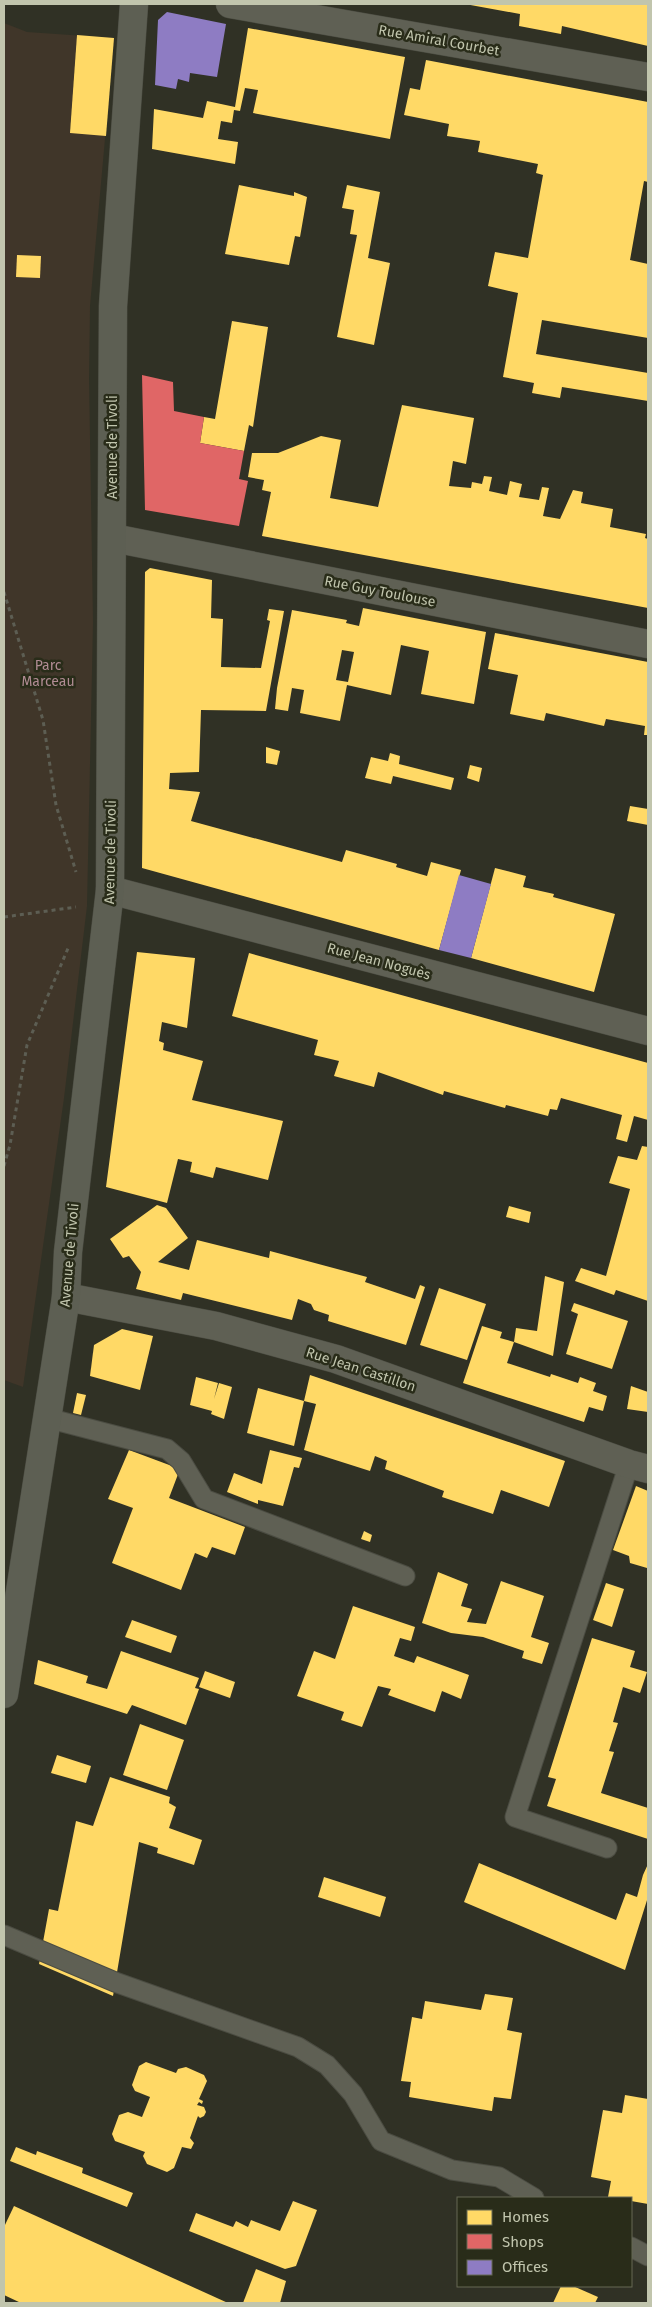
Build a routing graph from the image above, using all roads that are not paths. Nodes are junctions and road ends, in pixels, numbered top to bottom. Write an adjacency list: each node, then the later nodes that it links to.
1 (134, 4): 4 (street, Avenue de Tivoli)
2 (230, 4): 3 (street, Rue Amiral Courbet)
3 (648, 77)
4 (113, 538): 5 (street, Rue Guy Toulouse); 6 (street, Avenue de Tivoli)
5 (648, 644)
6 (110, 890): 7 (street, Rue Jean Noguès); 8 (street, Avenue de Tivoli)
7 (648, 1032)
8 (66, 1297): 9 (street, Avenue de Tivoli); 10 (street, Rue Jean Castillon)
9 (47, 1418): 11 (lane); 12 (street, Avenue de Tivoli)
10 (639, 1466): 13 (lane)
11 (405, 1576)
12 (4, 1694)
13 (607, 1848)
14 (4, 1935): 15 (lane)
15 (532, 2197)
16 (632, 2248): 17 (lane)
17 (648, 2256)

